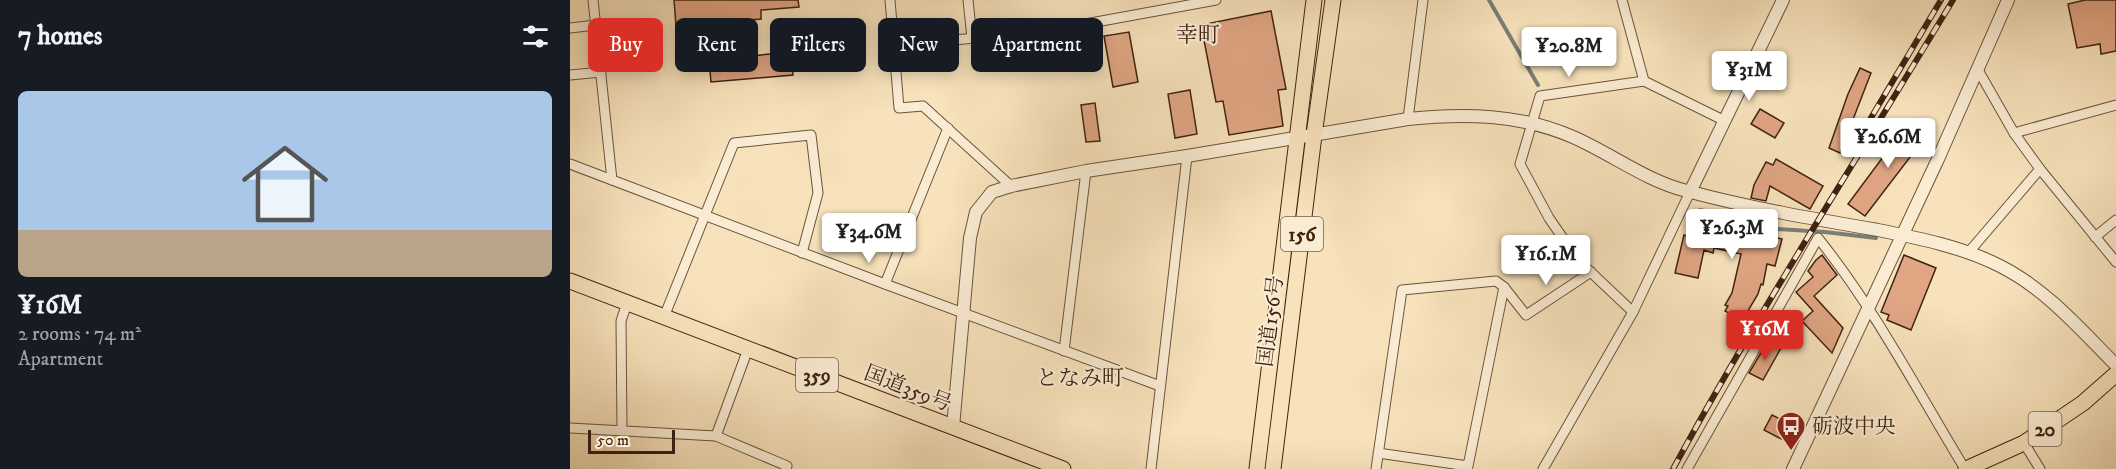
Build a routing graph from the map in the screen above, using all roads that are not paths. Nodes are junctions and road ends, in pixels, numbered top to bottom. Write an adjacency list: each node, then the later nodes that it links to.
1 (593, 0): 11 (street)
2 (890, 0): 12 (street)
3 (968, 0): 16 (street)
4 (1216, 0): 13 (street)
5 (1314, 0): 29 (main road, 国道156号 / 156)
6 (1333, 0): 28 (main road, 国道156号 / 156)
7 (1423, 0): 23 (street)
8 (1622, 0): 21 (street)
9 (1783, 0): 24 (street)
10 (2008, 0): 17 (street)
11 (595, 18)
12 (892, 18)
13 (1103, 21)
14 (588, 26): 15 (street)
15 (570, 28)
16 (971, 29)
17 (1977, 70): 27 (street); 39 (street)
18 (601, 72): 20 (street); 34 (street)
19 (896, 72): 26 (street)
20 (570, 75)
21 (1644, 81): 24 (street); 25 (street)
22 (2116, 105): 27 (street)
23 (1408, 119): 25 (street); 28 (street)
24 (1723, 120): 36 (street)
25 (1531, 122): 36 (street); 44 (street)
26 (948, 128): 35 (street); 46 (street)
27 (2014, 133): 32 (street)
28 (1314, 135): 29 (street); 69 (main road, 国道156号 / 156)
29 (1296, 138): 30 (street); 68 (main road, 国道156号 / 156)
30 (1187, 156): 33 (street); 57 (street)
31 (570, 164): 34 (street)
32 (2040, 170): 40 (street); 42 (street)
33 (1086, 171): 35 (street); 54 (street)
34 (612, 180): 37 (street)
35 (1011, 186): 51 (street)
36 (1690, 192): 39 (street); 50 (street)
37 (705, 216): 41 (street); 41 (street); 52 (street)
38 (2116, 220): 40 (street)
39 (1902, 233): 42 (street); 49 (street)
40 (2095, 237): 43 (street)
41 (802, 253): 46 (street)
42 (1968, 254): 55 (street)
43 (2116, 262)
44 (1591, 272): 47 (street); 50 (street)
45 (570, 281): 48 (main road, 国道359号 / 359)
46 (885, 284): 51 (street)
47 (1504, 287): 63 (street); 63 (street)
48 (627, 303): 52 (main road, 国道359号 / 359); 60 (street)
49 (1868, 308): 72 (street); 73 (street); 74 (street)
50 (1633, 312): 71 (street)
51 (964, 313): 54 (street); 58 (street)
52 (664, 317): 53 (main road, 国道359号 / 359)
53 (748, 349): 58 (main road, 国道359号 / 359); 61 (street)
54 (1064, 351): 57 (street)
55 (2116, 365)
56 (2116, 374): 62 (main road, 20)
57 (1160, 386): 67 (street)
58 (953, 427): 64 (main road, 国道359号 / 359)
59 (570, 428): 60 (street)
60 (622, 431): 61 (street)
61 (716, 436): 65 (street)
62 (2024, 443): 74 (main road, 20); 75 (street)
63 (1378, 453): 70 (street)
64 (1044, 465): 66 (main road, 国道359号 / 359)
65 (786, 469)
66 (1063, 469)
67 (1151, 469)
68 (1257, 469)
69 (1273, 469)
70 (1376, 469)
71 (1543, 469)
72 (1687, 469)
73 (1793, 469)
74 (1966, 469)
75 (2040, 469)

